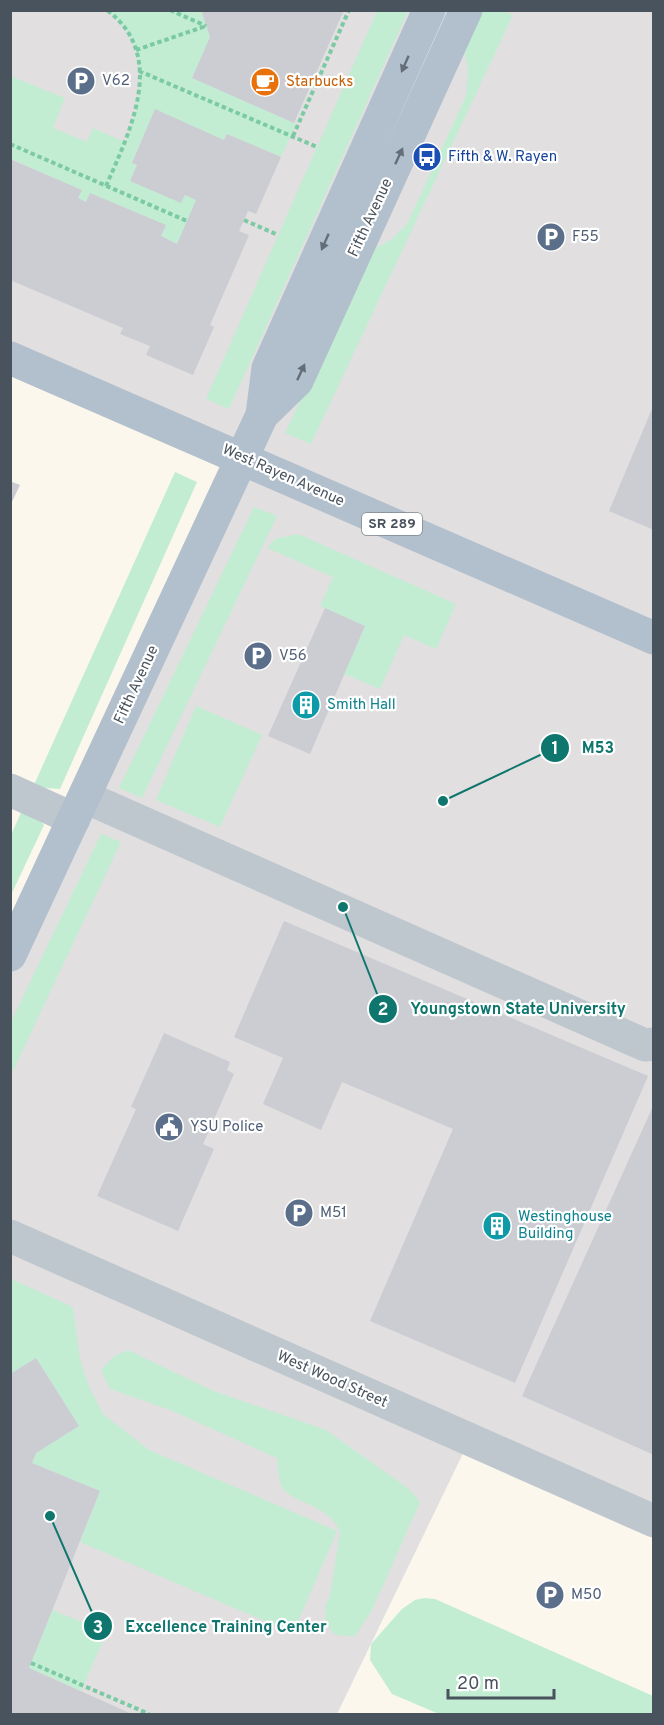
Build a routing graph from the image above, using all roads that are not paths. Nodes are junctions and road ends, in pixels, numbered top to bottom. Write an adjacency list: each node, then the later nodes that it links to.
1 (429, 10): 4 (main road, Fifth Avenue, one-way to 4)
2 (466, 10): 4 (main road, Fifth Avenue, one-way to 2)
3 (10, 358): 5 (main road, West Rayen Avenue / SR 289)
4 (262, 415): 5 (main road, Fifth Avenue)
5 (243, 458): 6 (main road, West Rayen Avenue / SR 289); 8 (main road, Fifth Avenue)
6 (654, 638)
7 (10, 790): 8 (street)
8 (80, 808): 9 (main road, Fifth Avenue); 10 (street)
9 (10, 956)
10 (654, 1044)
11 (10, 1236): 12 (street, West Wood Street)
12 (654, 1521)

